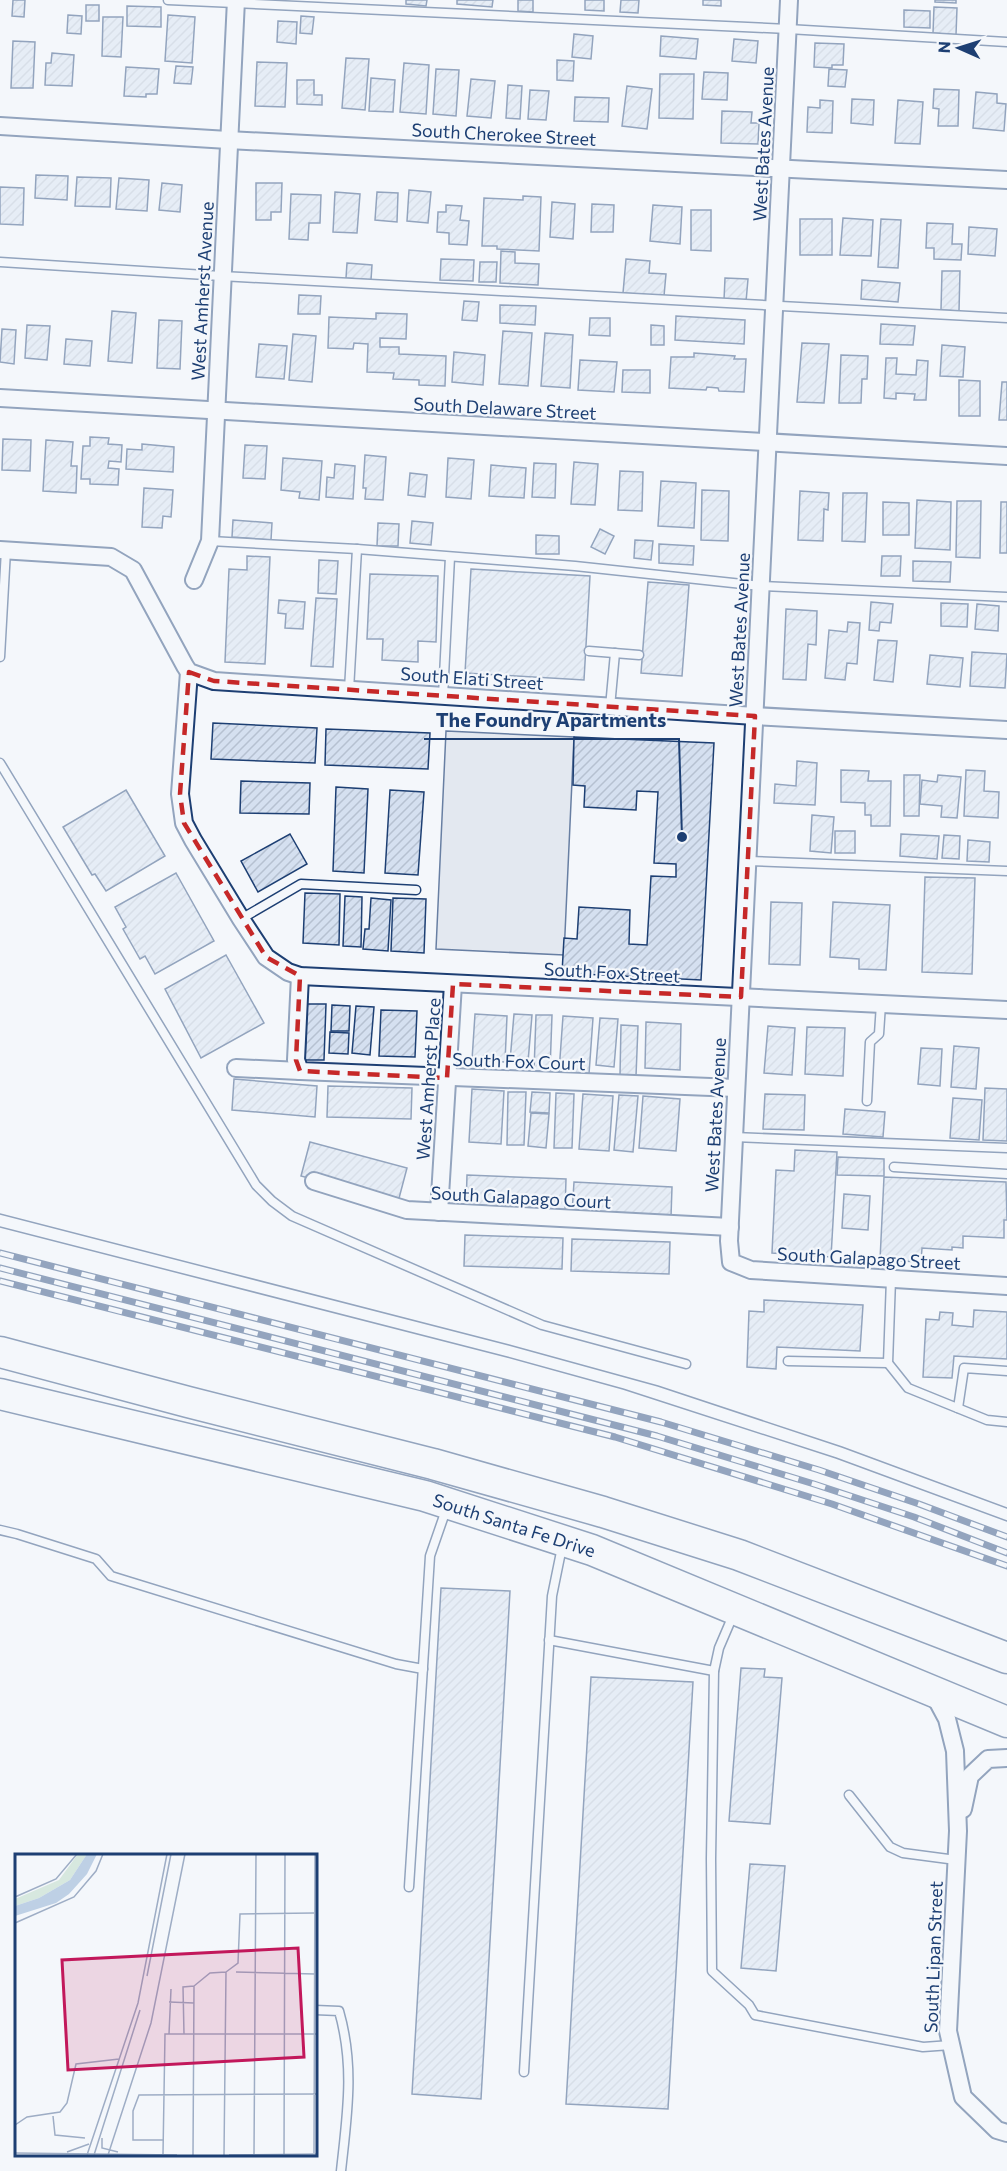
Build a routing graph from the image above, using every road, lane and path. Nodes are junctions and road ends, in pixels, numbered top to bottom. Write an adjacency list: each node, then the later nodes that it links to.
1 (168, 0): 3 (lane)
2 (789, 0): 4 (street, West Bates Avenue)
3 (236, 2): 4 (lane); 7 (street, West Amherst Avenue)
4 (788, 29): 5 (lane); 8 (street, West Bates Avenue)
5 (1007, 42)
6 (0, 126): 7 (street, South Cherokee Street)
7 (228, 140): 8 (street, South Cherokee Street); 11 (street, West Amherst Avenue)
8 (781, 167): 9 (street, South Cherokee Street); 12 (street, West Bates Avenue)
9 (1007, 180)
10 (0, 262): 11 (lane)
11 (221, 276): 12 (lane); 15 (street, West Amherst Avenue)
12 (775, 304): 13 (lane); 16 (street, West Bates Avenue)
13 (1007, 318)
14 (0, 399): 15 (street, South Delaware Street)
15 (216, 411): 16 (street, South Delaware Street); 18 (street, West Amherst Avenue)
16 (768, 443): 17 (street, South Delaware Street); 23 (street, West Bates Avenue)
17 (1007, 456)
18 (210, 542): 19 (lane); 22 (street, West Amherst Avenue)
19 (357, 549): 21 (lane); 30 (lane)
20 (3, 550): 28 (lane); 29 (street)
21 (450, 557): 23 (lane); 31 (lane)
22 (194, 580)
23 (761, 586): 24 (lane); 33 (street, West Bates Avenue)
24 (1007, 597)
25 (589, 651): 26 (lane)
26 (615, 653): 27 (lane); 32 (lane)
27 (639, 655)
28 (0, 657)
29 (189, 672): 30 (street, South Elati Street); 39 (street)
30 (349, 690): 31 (street, South Elati Street)
31 (443, 696): 32 (street, South Elati Street)
32 (610, 707): 33 (street, South Elati Street)
33 (754, 716): 34 (street, South Elati Street); 36 (street, West Bates Avenue)
34 (1007, 730)
35 (0, 763): 63 (lane)
36 (748, 861): 37 (lane); 42 (street, West Bates Avenue)
37 (1007, 872)
38 (416, 890): 39 (lane)
39 (240, 920): 40 (street, South Fox Street)
40 (300, 976): 41 (street, South Fox Street); 46 (street)
41 (453, 984): 42 (street, South Fox Street); 47 (street, West Amherst Place)
42 (741, 997): 43 (street, South Fox Street); 48 (street, West Bates Avenue)
43 (881, 1004): 44 (street, South Fox Street); 49 (lane)
44 (1007, 1010)
45 (236, 1068): 46 (street, South Fox Court)
46 (300, 1071): 47 (street, South Fox Court)
47 (447, 1078): 48 (street, South Fox Court); 55 (street, West Amherst Place)
48 (736, 1088): 50 (street, West Bates Avenue)
49 (867, 1101)
50 (734, 1137): 51 (lane); 56 (street, West Bates Avenue)
51 (1007, 1148)
52 (894, 1167): 53 (lane)
53 (1007, 1174)
54 (314, 1181): 55 (street, South Galapago Court)
55 (439, 1212): 56 (street, South Galapago Court)
56 (730, 1227): 57 (street, West Bates Avenue)
57 (731, 1262): 58 (street, South Galapago Street)
58 (891, 1279): 59 (street, South Galapago Street); 62 (lane)
59 (1007, 1286)
60 (0, 1352): 73 (highway, South Santa Fe Drive)
61 (788, 1361): 62 (lane)
62 (888, 1363): 66 (lane)
63 (686, 1364)
64 (1007, 1371): 66 (lane)
65 (0, 1394): 68 (highway, South Santa Fe Drive)
66 (958, 1408): 67 (lane)
67 (1007, 1422)
68 (449, 1504): 70 (highway, South Santa Fe Drive); 74 (lane)
69 (0, 1530): 74 (lane)
70 (564, 1541): 71 (highway, South Santa Fe Drive); 72 (lane)
71 (735, 1610): 75 (lane); 76 (highway, South Santa Fe Drive)
72 (549, 1640): 75 (lane); 85 (lane)
73 (1007, 1658)
74 (423, 1669): 82 (lane)
75 (714, 1671): 84 (lane)
76 (931, 1689): 77 (highway, South Santa Fe Drive); 80 (street, South Lipan Street)
77 (1007, 1722)
78 (1007, 1758): 80 (street, South Lipan Street)
79 (849, 1795): 81 (lane)
80 (958, 1831): 81 (street, South Lipan Street)
81 (956, 1860): 84 (street, South Lipan Street)
82 (409, 1887)
83 (316, 2010): 87 (lane)
84 (951, 2045): 86 (street, South Lipan Street)
85 (524, 2072)
86 (1007, 2133)
87 (341, 2171)

